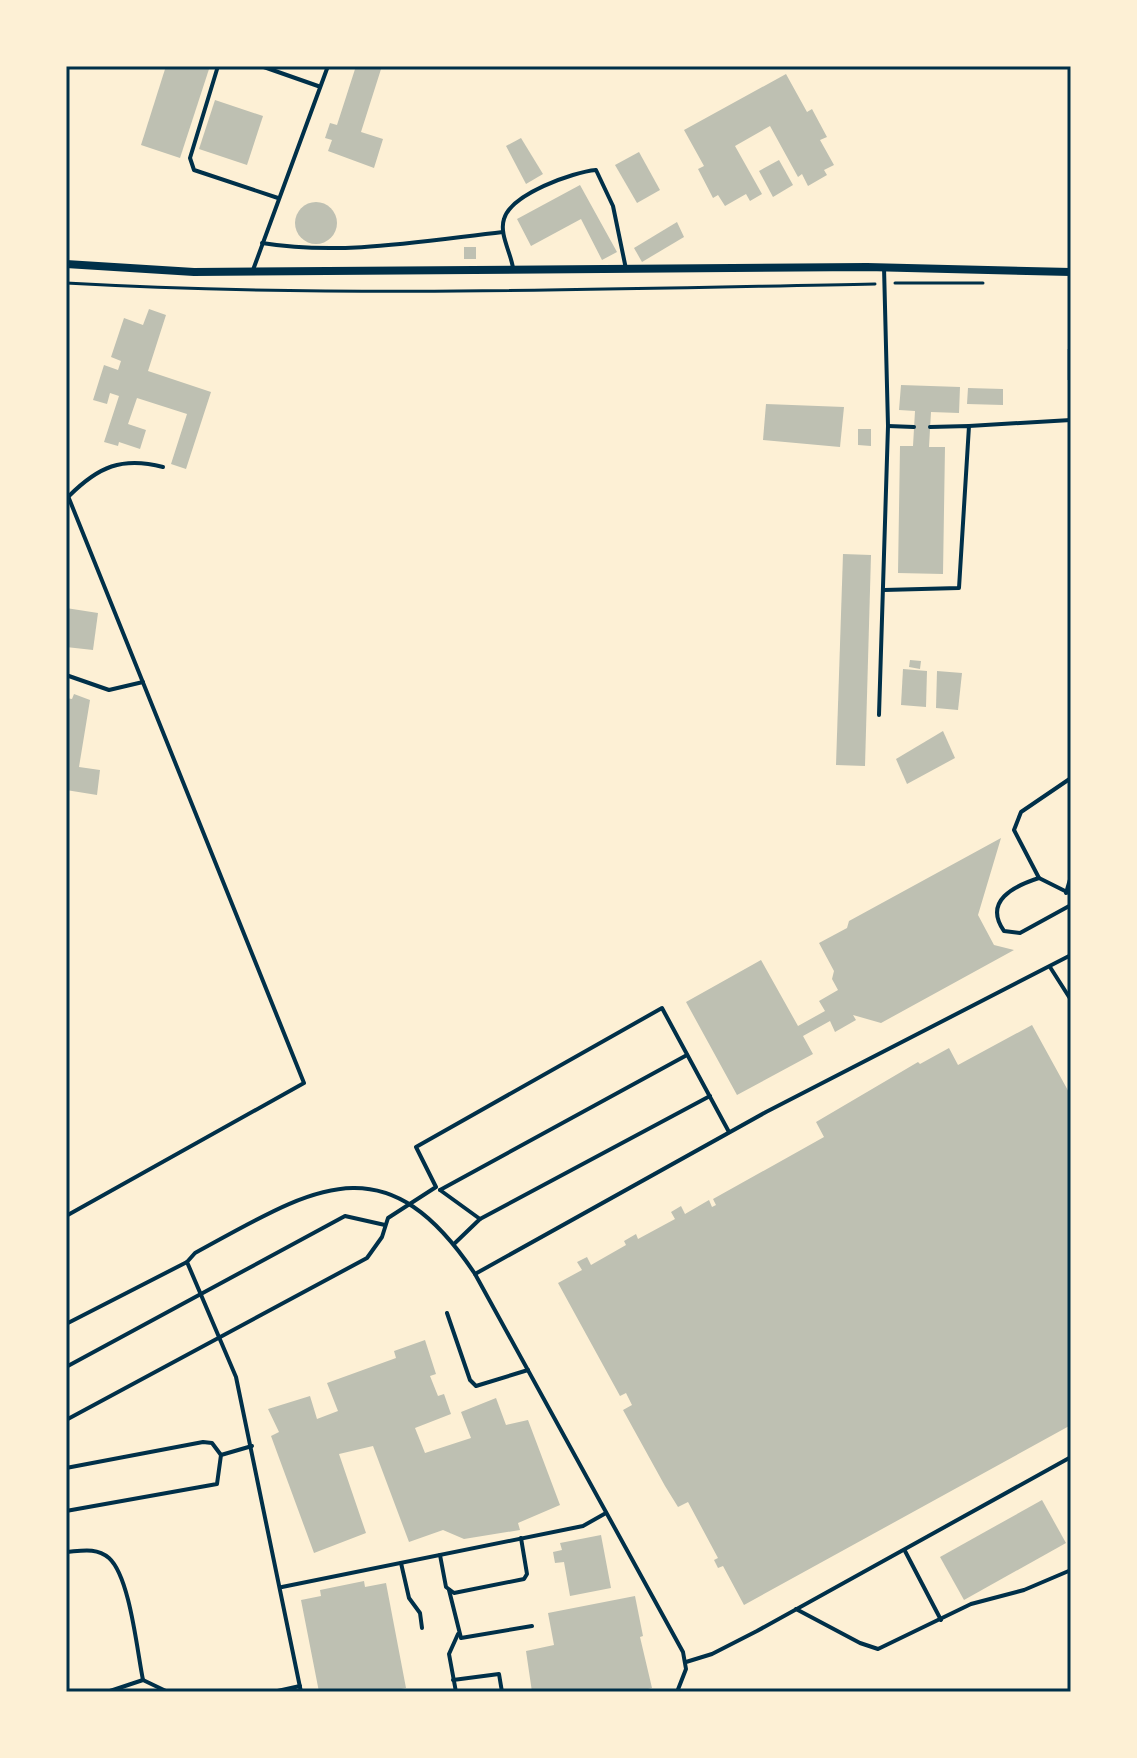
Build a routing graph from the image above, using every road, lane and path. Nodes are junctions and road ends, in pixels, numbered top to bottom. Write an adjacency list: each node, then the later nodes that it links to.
1 (218, 66): 5 (lane)
2 (261, 66): 4 (lane)
3 (328, 66): 4 (lane)
4 (318, 86): 5 (lane)
5 (278, 198): 7 (lane)
6 (503, 232): 7 (lane); 10 (lane); 12 (lane)
7 (262, 243): 11 (lane)
8 (66, 264): 11 (street)
9 (884, 267): 10 (street); 13 (street); 15 (lane)
10 (627, 271): 12 (street)
11 (252, 272): 12 (street)
12 (513, 272)
13 (1071, 272)
14 (66, 283): 15 (path)
15 (884, 283): 16 (path); 18 (lane)
16 (994, 283)
17 (1071, 420): 19 (lane)
18 (888, 426): 20 (lane); 24 (lane)
19 (969, 426): 21 (lane); 24 (lane)
20 (914, 427)
21 (930, 427)
22 (163, 467): 23 (lane)
23 (68, 494): 26 (lane)
24 (884, 590): 27 (lane)
25 (66, 675): 26 (lane)
26 (143, 682): 41 (lane)
27 (879, 715)
28 (1071, 778): 30 (lane)
29 (1071, 876): 31 (lane)
30 (1039, 878): 31 (lane); 32 (lane)
31 (1069, 893)
32 (1071, 905)
33 (1071, 955): 34 (lane)
34 (1050, 967): 35 (lane); 38 (lane)
35 (1071, 1000)
36 (687, 1055): 37 (lane); 39 (lane); 39 (lane)
37 (710, 1096): 38 (lane); 42 (lane)
38 (729, 1132): 46 (lane)
39 (438, 1188): 40 (lane); 42 (lane)
40 (411, 1204): 43 (lane); 44 (lane); 45 (lane)
41 (66, 1216)
42 (480, 1219): 44 (lane)
43 (385, 1225): 47 (lane); 50 (lane)
44 (455, 1243): 46 (lane)
45 (187, 1262): 47 (lane); 49 (lane)
46 (475, 1274): 52 (lane)
47 (199, 1294): 50 (lane); 51 (lane)
48 (447, 1313): 52 (lane)
49 (66, 1324)
50 (217, 1336): 53 (lane); 54 (lane)
51 (66, 1367)
52 (528, 1370): 59 (lane)
53 (66, 1420)
54 (252, 1446): 55 (lane); 66 (lane)
55 (221, 1455): 57 (lane); 58 (lane)
56 (1071, 1457): 61 (lane)
57 (66, 1468)
58 (66, 1511)
59 (606, 1513): 60 (lane); 73 (lane)
60 (521, 1538): 63 (lane); 67 (lane)
61 (905, 1550): 68 (lane); 69 (lane)
62 (66, 1552): 74 (lane)
63 (440, 1555): 64 (lane); 67 (lane)
64 (401, 1563): 66 (lane); 71 (lane)
65 (1071, 1570): 69 (lane)
66 (282, 1587): 76 (lane)
67 (449, 1590): 72 (lane)
68 (796, 1609): 69 (lane); 73 (lane)
69 (941, 1620)
70 (532, 1626): 72 (lane)
71 (422, 1628)
72 (458, 1634): 75 (lane)
73 (686, 1662): 82 (lane)
74 (143, 1680): 77 (lane); 78 (lane)
75 (453, 1680): 80 (lane); 81 (lane)
76 (300, 1689): 79 (lane)
77 (107, 1692)
78 (168, 1692)
79 (273, 1692)
80 (456, 1692)
81 (502, 1692)
82 (677, 1692)

